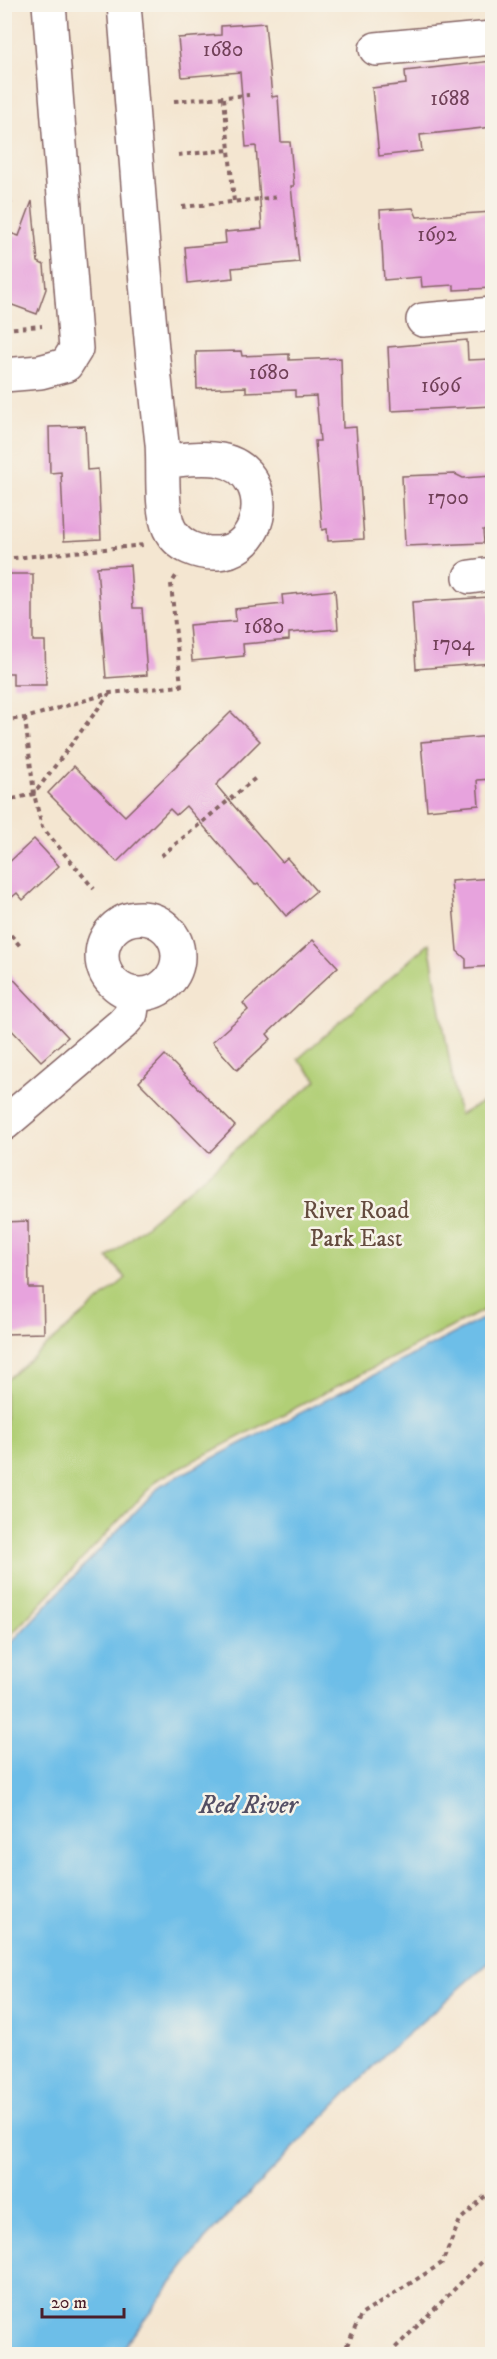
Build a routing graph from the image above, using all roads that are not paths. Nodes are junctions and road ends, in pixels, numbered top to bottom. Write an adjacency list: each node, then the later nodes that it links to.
1 (49, 4): 7 (lane)
2 (124, 4): 8 (lane)
3 (492, 38): 4 (lane)
4 (376, 49)
5 (492, 314): 6 (lane)
6 (423, 320)
7 (4, 375)
8 (164, 461): 8 (lane)
9 (134, 994): 10 (lane)
10 (4, 1125)

